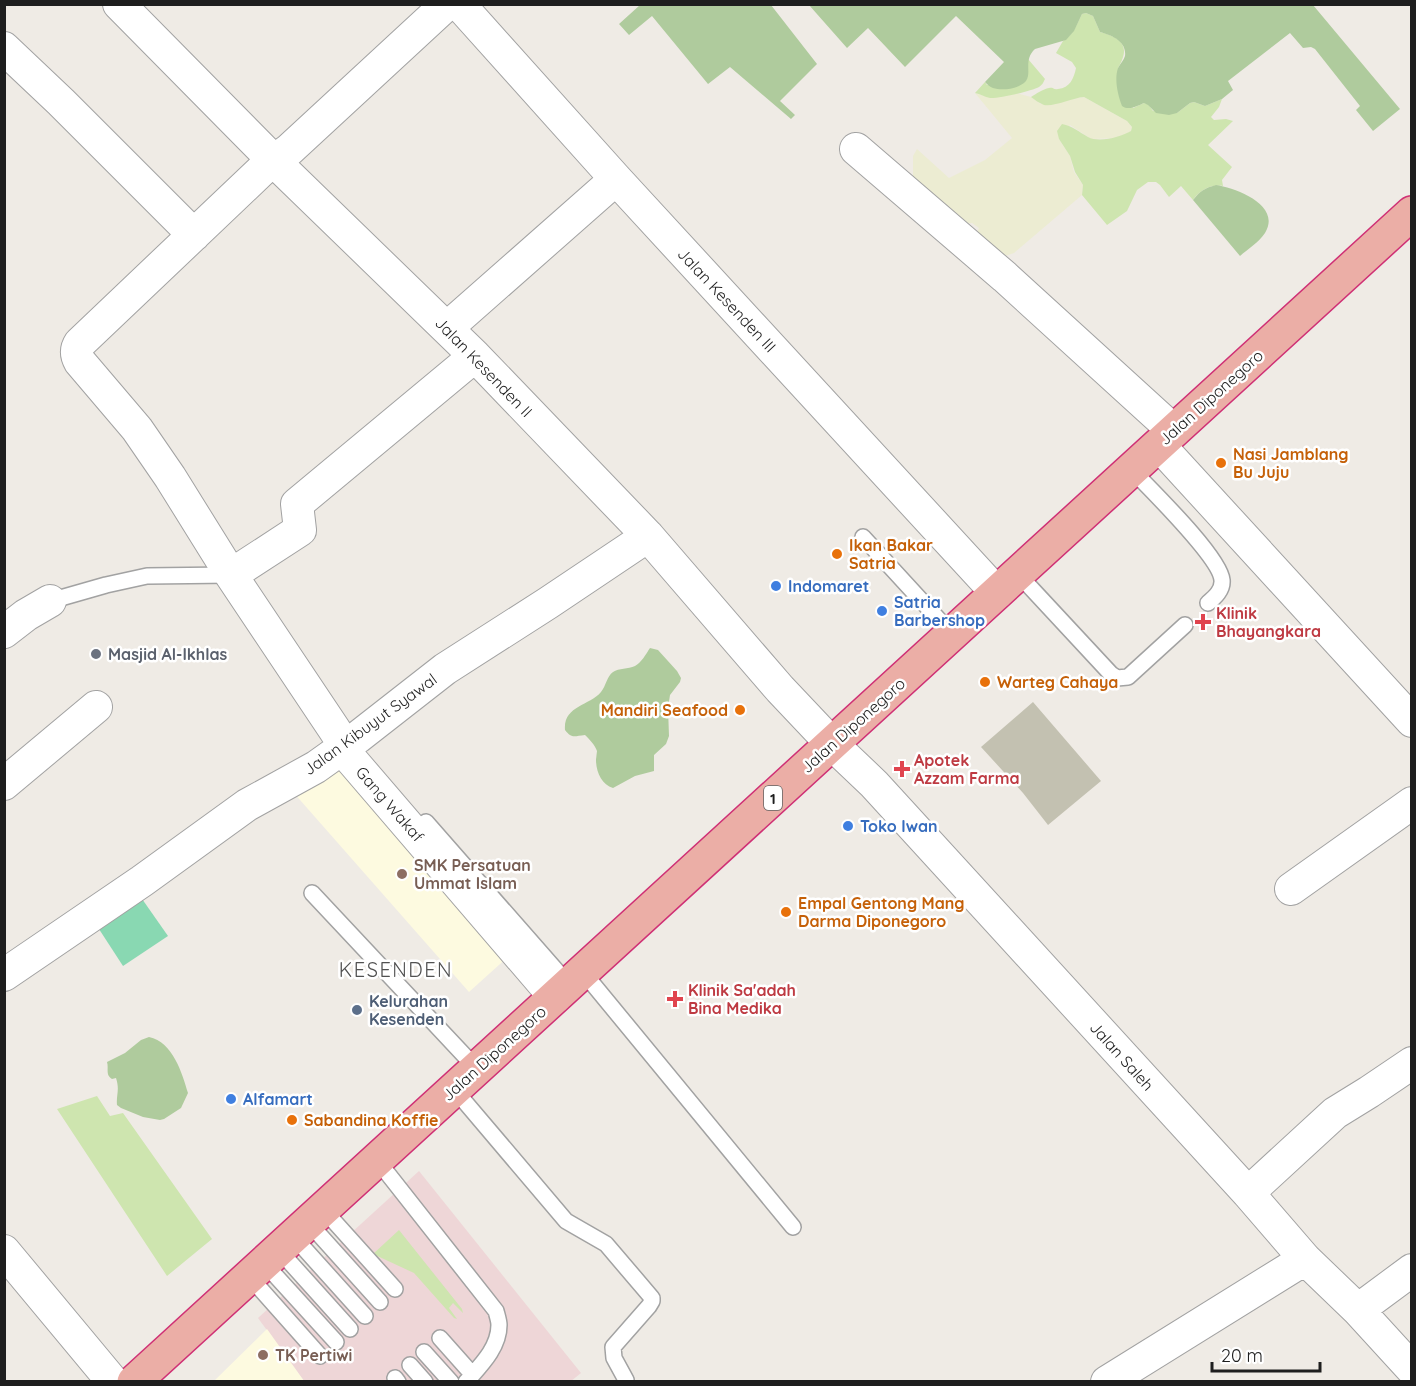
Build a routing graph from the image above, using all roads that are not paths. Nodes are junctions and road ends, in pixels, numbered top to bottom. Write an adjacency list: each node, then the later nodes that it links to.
1 (119, 4): 6 (street, Jalan Kesenden II)
2 (447, 4): 6 (street)
3 (459, 4): 7 (street, Jalan Kesenden III)
4 (4, 48): 9 (street)
5 (856, 150): 12 (street)
6 (274, 160): 9 (street); 10 (street, Jalan Kesenden II)
7 (616, 179): 10 (street); 17 (street, Jalan Kesenden III)
8 (1412, 213): 12 (highway, Jalan Diponegoro / 1)
9 (194, 235): 16 (street, Gang Wakaf)
10 (447, 328): 11 (street, Jalan Kesenden II)
11 (475, 357): 14 (street, Jalan Kesenden II); 16 (street)
12 (1166, 438): 13 (highway, Jalan Diponegoro / 1); 24 (street)
13 (1132, 470): 17 (highway, Jalan Diponegoro / 1); 19 (lane)
14 (648, 536): 25 (street, Jalan Kesenden II); 26 (street, Jalan Kibuyut Syawal)
15 (863, 537): 22 (lane)
16 (231, 575): 18 (lane); 26 (street, Gang Wakaf)
17 (1008, 583): 20 (lane); 22 (highway, Jalan Diponegoro / 1)
18 (50, 601): 21 (street)
19 (1208, 603)
20 (1185, 625)
21 (4, 632)
22 (952, 634): 25 (highway, Jalan Diponegoro / 1)
23 (96, 707): 27 (street)
24 (1407, 708)
25 (832, 744): 33 (highway, Jalan Diponegoro / 1); 37 (street, Jalan Saleh)
26 (345, 746): 32 (street, Jalan Kibuyut Syawal); 33 (street, Gang Wakaf)
27 (4, 784)
28 (1412, 803): 30 (street)
29 (426, 822): 33 (lane)
30 (1291, 889)
31 (312, 893): 35 (lane)
32 (6, 972)
33 (569, 984): 35 (highway, Jalan Diponegoro / 1); 38 (lane)
34 (1412, 1063): 37 (street)
35 (466, 1079): 36 (highway, Jalan Diponegoro / 1); 55 (lane)
36 (377, 1160): 39 (highway, Jalan Diponegoro / 1); 54 (lane)
37 (1248, 1193): 41 (street, Jalan Saleh)
38 (793, 1227)
39 (286, 1243): 43 (lane); 44 (lane); 46 (lane); 47 (lane); 49 (lane); 51 (lane); 57 (highway, Jalan Diponegoro / 1)
40 (4, 1251): 56 (street)
41 (1305, 1259): 45 (street, Jalan Saleh); 60 (street)
42 (1412, 1270): 45 (street)
43 (395, 1289)
44 (380, 1302)
45 (1358, 1310): 53 (street, Jalan Saleh)
46 (365, 1316)
47 (350, 1329)
48 (440, 1338): 54 (lane)
49 (336, 1342)
50 (424, 1352): 59 (lane)
51 (320, 1356)
52 (410, 1365): 58 (lane)
53 (1412, 1369)
54 (469, 1378)
55 (626, 1380)
56 (113, 1382)
57 (134, 1382)
58 (425, 1382)
59 (452, 1382)
60 (1107, 1382)

